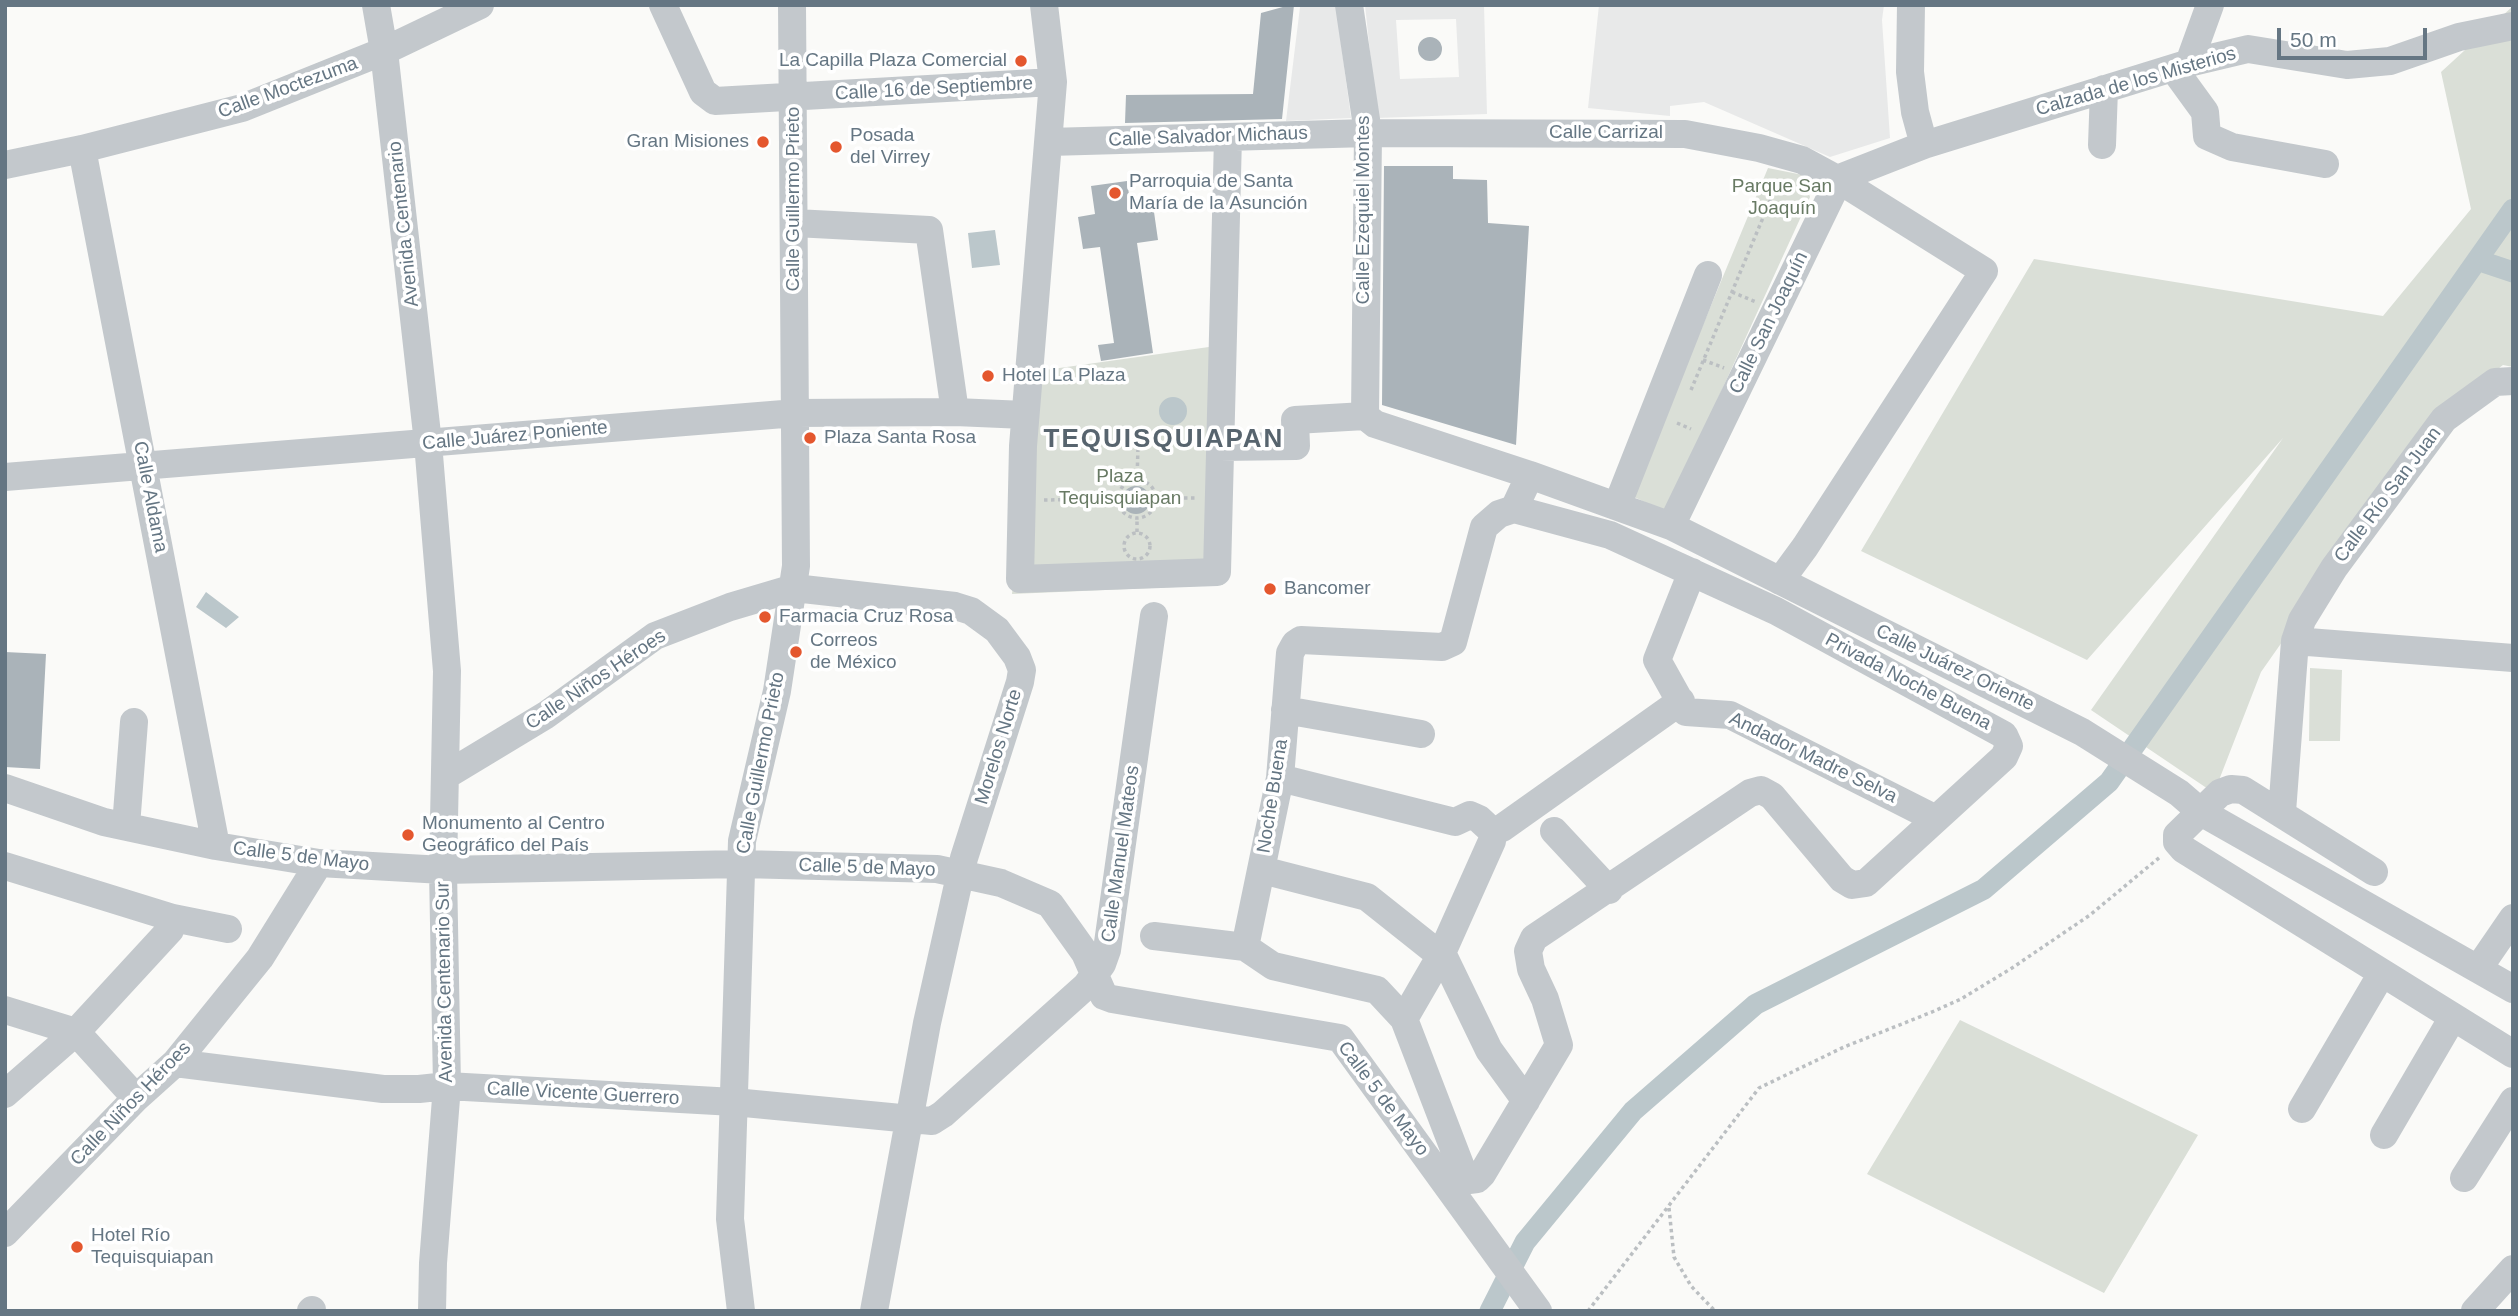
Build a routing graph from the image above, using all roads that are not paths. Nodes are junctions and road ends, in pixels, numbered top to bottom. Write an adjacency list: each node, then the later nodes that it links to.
1 (376, 5): 10 (street, Avenida Centenario)
2 (480, 5): 10 (street, Calle Moctezuma)
3 (663, 5): 14 (street, Calle 16 de Septiembre)
4 (792, 5): 14 (street, Calle Guillermo Prieto)
5 (1044, 5): 12 (street)
6 (1349, 5): 15 (street, Calle Ezequiel Montes)
7 (1911, 5): 18 (street)
8 (2210, 5): 11 (street)
9 (2513, 26): 11 (street, Calzada de los Misterios)
10 (384, 51): 20 (street, Calle Moctezuma); 31 (street, Avenida Centenario)
11 (2181, 65): 13 (street, Calzada de los Misterios); 21 (street)
12 (1053, 82): 14 (street, Calle 16 de Septiembre); 17 (street)
13 (2104, 89): 18 (street, Calzada de los Misterios); 19 (street)
14 (793, 98): 24 (street, Calle Guillermo Prieto)
15 (1368, 132): 16 (street, Calle Salvador Michaus); 23 (street, Calle Carrizal); 30 (street, Calle Ezequiel Montes)
16 (1228, 136): 17 (street, Calle Salvador Michaus); 32 (street)
17 (1049, 142): 29 (street)
18 (1924, 145): 23 (street)
19 (2102, 145)
20 (82, 149): 22 (street, Calle Moctezuma); 33 (street, Calle Aldama)
21 (2325, 164)
22 (5, 165)
23 (1837, 179): 38 (street, Calle San Joaquín); 40 (street, Calle Carrizal)
24 (795, 223): 27 (street); 28 (street, Calle Guillermo Prieto)
25 (1708, 275): 36 (street)
26 (2513, 381): 44 (street, Calle Río San Juan)
27 (955, 412): 28 (street, Calle Juárez Poniente); 29 (street, Calle Juárez Poniente)
28 (796, 414): 31 (street, Calle Juárez Poniente); 41 (street, Calle Guillermo Prieto)
29 (1025, 415): 32 (street)
30 (1365, 415): 32 (street); 34 (street, Calle Juárez Oriente)
31 (428, 443): 33 (street, Calle Juárez Poniente); 50 (street, Avenida Centenario Sur)
32 (1220, 447)
33 (144, 466): 35 (street, Calle Juárez Poniente); 59 (street, Calle Aldama)
34 (1530, 475): 36 (street, Calle Juárez Oriente); 37 (street)
35 (5, 477)
36 (1617, 506): 38 (street, Calle Juárez Oriente)
37 (1514, 509): 39 (street, Privada Noche Buena); 47 (street, Noche Buena)
38 (1671, 526): 40 (street, Calle Juárez Oriente)
39 (1692, 572): 46 (street); 55 (street, Privada Noche Buena)
40 (1780, 581): 53 (street, Calle Juárez Oriente)
41 (794, 588): 43 (street, Calle Niños Héroes); 50 (street, Calle Niños Héroes); 61 (street, Calle Guillermo Prieto)
42 (1154, 616): 76 (street, Calle Manuel Mateos)
43 (997, 630): 66 (street, Morelos Norte)
44 (2295, 641): 45 (street); 54 (street, Calle Río San Juan)
45 (2513, 658)
46 (1684, 707): 55 (street, Andador Madre Selva); 58 (street)
47 (1285, 710): 49 (street); 51 (street, Noche Buena)
48 (134, 722): 56 (street)
49 (1421, 734)
50 (445, 776): 63 (street, Avenida Centenario Sur)
51 (1280, 778): 58 (street); 64 (street, Noche Buena)
52 (5, 788): 56 (street, Calle 5 de Mayo)
53 (2202, 812): 54 (street); 74 (street, Calle Juárez Oriente); 75 (street)
54 (2282, 813): 65 (street)
55 (1936, 819): 67 (street, Privada Noche Buena)
56 (126, 827): 59 (street, Calle 5 de Mayo)
57 (1554, 831): 67 (street)
58 (1493, 832): 73 (street)
59 (216, 846): 60 (street, Calle 5 de Mayo)
60 (319, 863): 63 (street, Calle 5 de Mayo); 83 (street, Calle Niños Héroes)
61 (741, 864): 63 (street, Calle 5 de Mayo); 66 (street, Calle 5 de Mayo); 89 (street, Calle Guillermo Prieto)
62 (5, 866): 68 (street)
63 (443, 870): 84 (street, Avenida Centenario Sur)
64 (1262, 870): 72 (street, Noche Buena); 73 (street)
65 (2374, 872)
66 (961, 875): 76 (street, Calle 5 de Mayo); 91 (street, Morelos Norte)
67 (1609, 890): 87 (street, Privada Noche Buena)
68 (173, 918): 70 (street); 81 (street)
69 (2513, 918): 74 (street)
70 (228, 929)
71 (1154, 936): 72 (street)
72 (1245, 947): 80 (street)
73 (1441, 955): 80 (street); 87 (street)
74 (2478, 970): 77 (street, Calle Juárez Oriente)
75 (2382, 973): 79 (street); 90 (street)
76 (1094, 975): 91 (street, Calle Manuel Mateos); 99 (street, Calle 5 de Mayo)
77 (2513, 989)
78 (5, 1010): 81 (street)
79 (2453, 1017): 82 (street); 92 (street)
80 (1404, 1019): 87 (street, Privada Noche Buena)
81 (76, 1032): 85 (street); 86 (street)
82 (2513, 1054)
83 (175, 1063): 84 (street, Calle Vicente Guerrero); 86 (street, Calle Niños Héroes)
84 (447, 1086): 89 (street, Calle Vicente Guerrero); 96 (street, Avenida Centenario Sur)
85 (5, 1094)
86 (136, 1098): 94 (street, Calle Niños Héroes)
87 (1526, 1101)
88 (2513, 1101): 93 (street)
89 (734, 1102): 91 (street, Calle Vicente Guerrero); 97 (street, Calle Guillermo Prieto)
90 (2302, 1109)
91 (909, 1119): 98 (street, Morelos Norte)
92 (2384, 1135)
93 (2465, 1178)
94 (5, 1233)
95 (2513, 1269): 100 (street)
96 (432, 1311)
97 (741, 1311)
98 (874, 1311)
99 (1538, 1311)
100 (2475, 1311)

